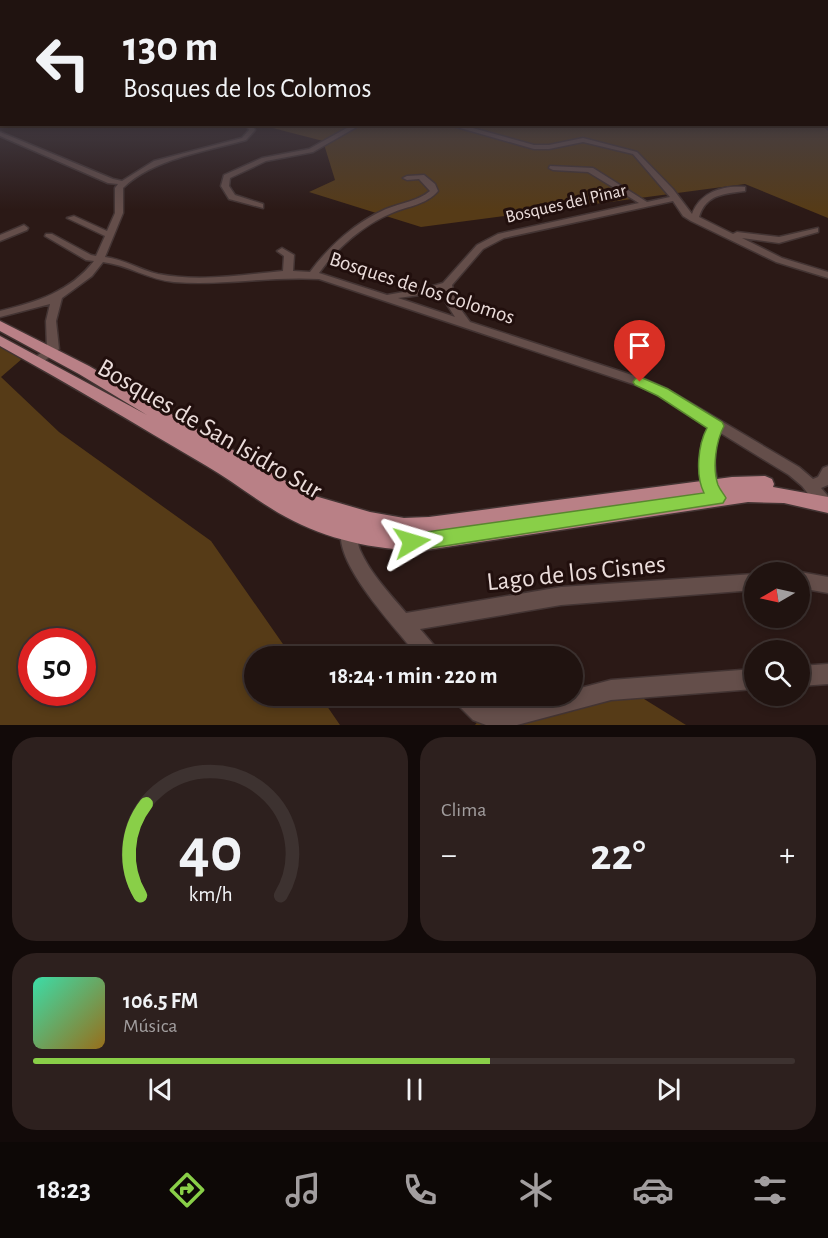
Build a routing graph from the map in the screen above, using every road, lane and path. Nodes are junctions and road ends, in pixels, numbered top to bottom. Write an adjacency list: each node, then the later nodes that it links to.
1 (21, 143): 9 (street)
2 (231, 143): 9 (street)
3 (328, 143): 13 (street)
4 (518, 143): 5 (street)
5 (568, 143)
6 (594, 143): 11 (street)
7 (553, 168): 12 (street)
8 (407, 178): 26 (street)
9 (123, 183): 18 (street)
10 (742, 189): 15 (street)
11 (675, 198): 12 (street, Bosques del Pinar); 15 (street)
12 (644, 203): 27 (street, Bosques del Pinar)
13 (260, 206)
14 (71, 218): 18 (street)
15 (694, 219): 20 (street)
16 (24, 228): 21 (street)
17 (815, 230): 20 (street)
18 (109, 235): 23 (street)
19 (49, 236): 23 (street, Bosques de los Colomos)
20 (730, 237): 24 (street)
21 (0, 238)
22 (282, 251): 25 (street)
23 (99, 261): 25 (street, Bosques de los Colomos); 28 (street)
24 (825, 272)
25 (288, 274): 26 (street, Bosques de los Colomos)
26 (313, 275): 29 (street, Bosques de los Colomos)
27 (447, 285): 29 (street); 31 (street)
28 (57, 297): 30 (street); 34 (street)
29 (386, 297): 31 (street, Bosques de los Colomos)
30 (0, 314)
31 (466, 323): 35 (street, Bosques de los Colomos)
32 (0, 325): 34 (main road, Bosques de San Isidro Sur)
33 (0, 340): 34 (main road, Bosques de San Isidro Sur)
34 (44, 356): 39 (main road, Bosques de San Isidro Sur)
35 (716, 426): 37 (street); 38 (street, Bosques de los Colomos)
36 (828, 472): 38 (street)
37 (714, 493): 38 (main road, Bosques de San Isidro Sur); 39 (main road, Bosques de San Isidro Sur)
38 (821, 497)
39 (352, 525): 43 (street)
40 (810, 582): 42 (street)
41 (744, 583): 43 (street, Lago de los Cisnes)
42 (828, 585)
43 (403, 623): 44 (street)
44 (422, 646)
45 (828, 674): 46 (street)
46 (810, 675)
47 (744, 680): 48 (street)
48 (583, 697)
49 (473, 706): 50 (street)
50 (548, 706)

